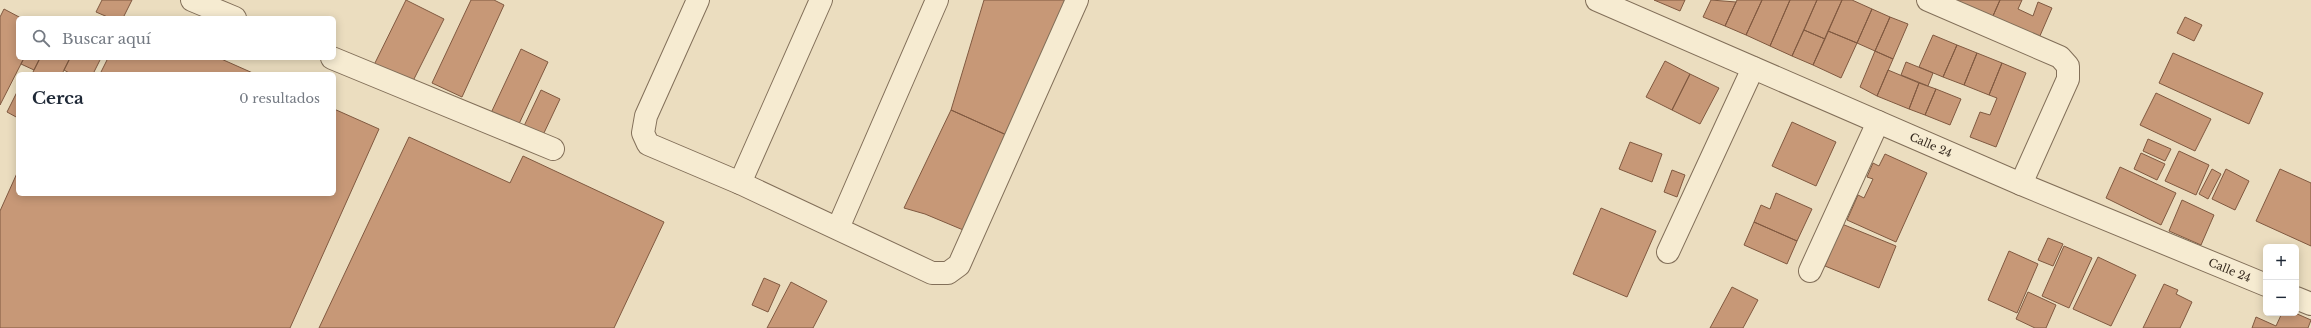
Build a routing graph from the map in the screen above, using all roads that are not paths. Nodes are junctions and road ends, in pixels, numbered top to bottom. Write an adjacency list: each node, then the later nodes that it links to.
1 (192, 0): 8 (street)
2 (698, 0): 13 (street)
3 (821, 0): 13 (street)
4 (937, 0): 15 (street)
5 (1077, 0): 15 (street)
6 (1597, 0): 10 (street, Calle 24)
7 (1928, 0): 14 (street)
8 (230, 16)
9 (336, 60): 12 (street)
10 (1754, 68): 11 (street, Calle 24); 16 (street)
11 (1878, 122): 14 (street, Calle 24); 17 (street)
12 (553, 149)
13 (740, 183): 15 (street)
14 (2021, 184): 18 (street, Calle 24)
15 (838, 228)
16 (1668, 252)
17 (1810, 271)
18 (2263, 284)
19 (2299, 299): 20 (street)
20 (2311, 304)

